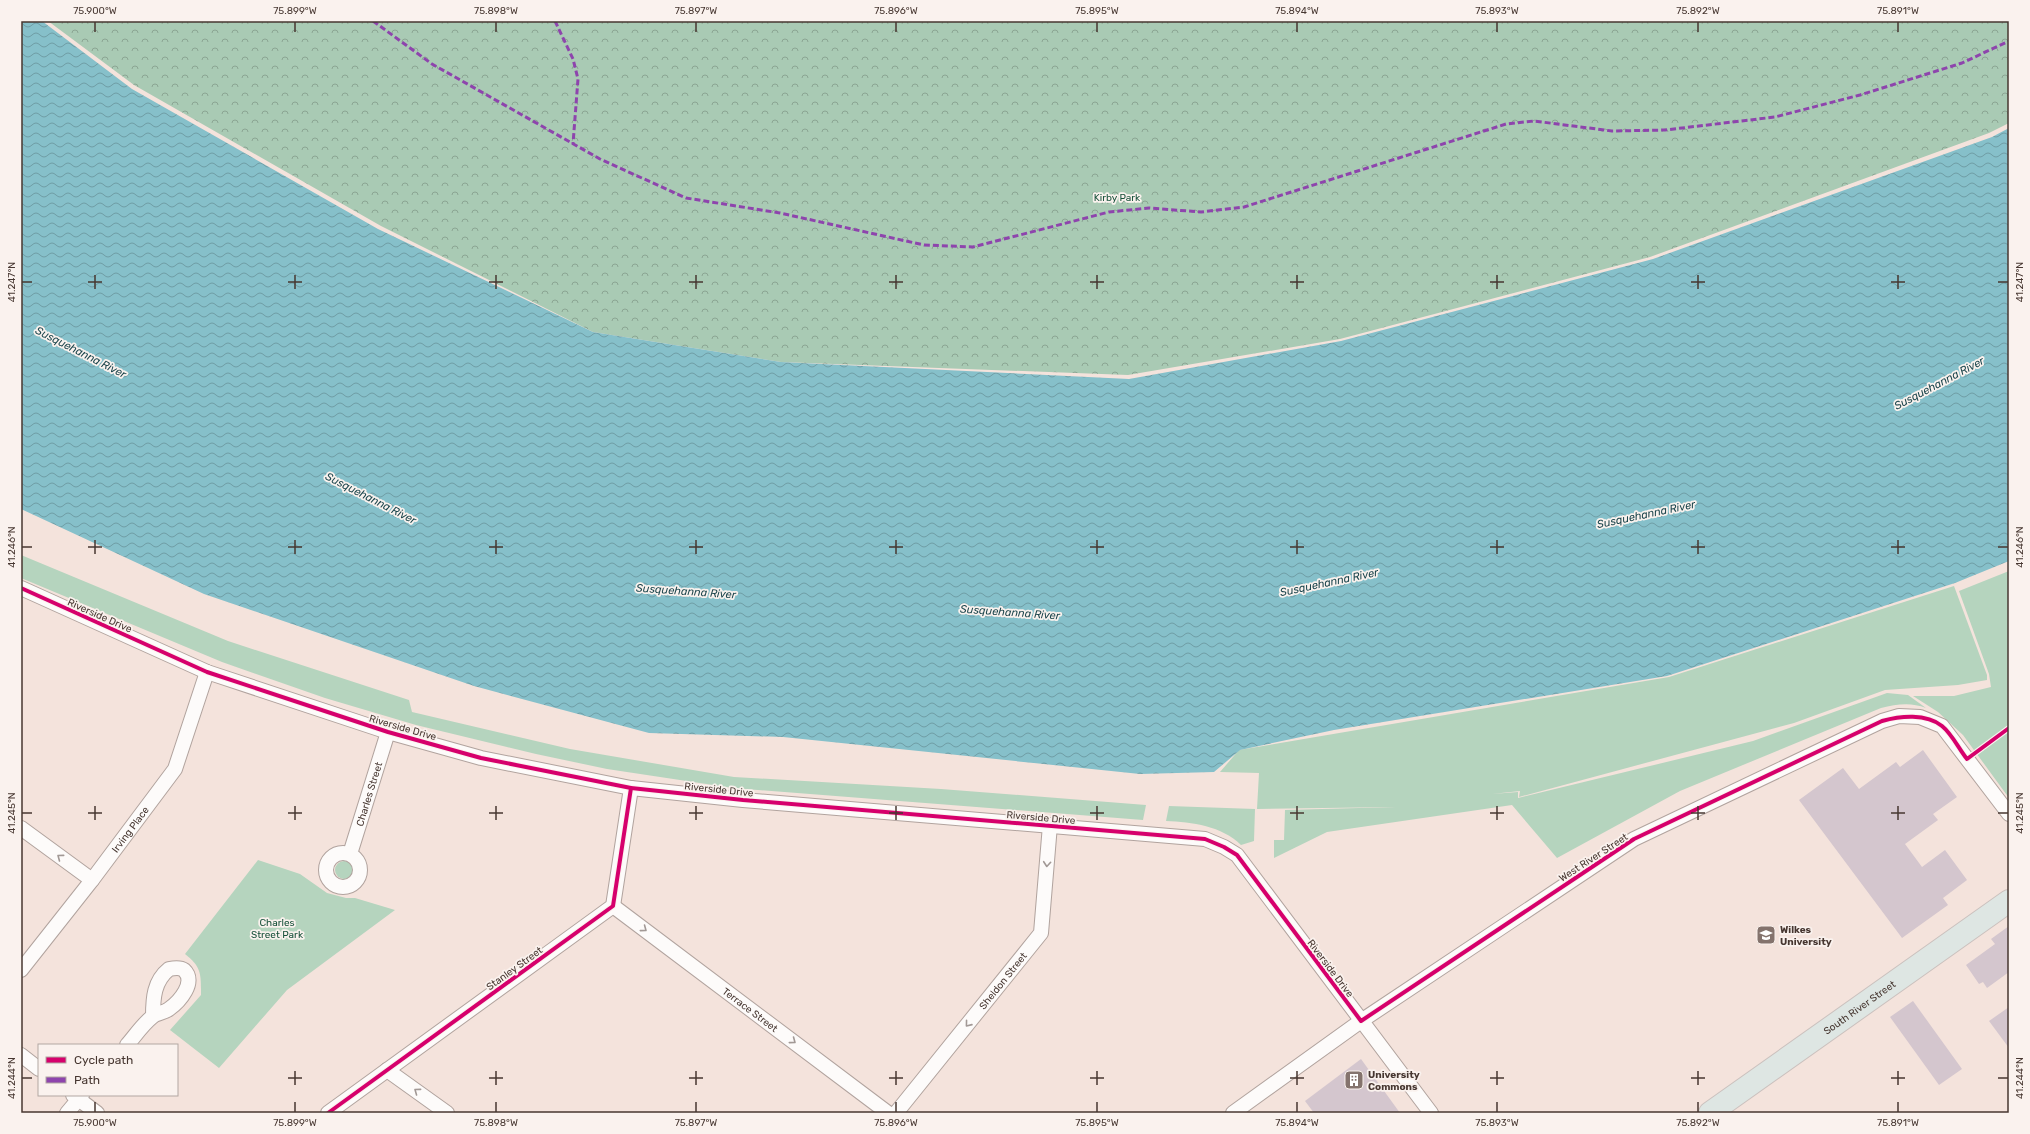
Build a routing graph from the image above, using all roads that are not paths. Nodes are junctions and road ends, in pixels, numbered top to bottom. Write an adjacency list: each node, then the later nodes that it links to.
1 (21, 588): 2 (street, Riverside Drive)
2 (207, 672): 3 (street, Riverside Drive); 9 (street, Irving Place)
3 (388, 732): 4 (street, Riverside Drive); 8 (street, Charles Street)
4 (631, 788): 6 (street, Riverside Drive); 11 (street)
5 (2009, 814): 14 (street, West River Street)
6 (1050, 825): 14 (street, Riverside Drive); 25 (street, Sheldon Street, one-way to 25)
7 (21, 828): 9 (street, one-way to 7)
8 (350, 854)
9 (92, 880): 12 (street, Irving Place)
10 (2009, 901): 28 (main road, South River Street)
11 (613, 906): 18 (street, Stanley Street); 24 (street, Terrace Street, one-way to 24)
12 (21, 970)
13 (152, 1016): 15 (street)
14 (1361, 1021): 26 (street, West River Street); 27 (street, Riverside Drive)
15 (128, 1044)
16 (21, 1055): 17 (street)
17 (38, 1068)
18 (388, 1070): 22 (street, Stanley Street); 23 (street, one-way to 18)
19 (78, 1096): 20 (street); 21 (street)
20 (67, 1113)
21 (97, 1113)
22 (328, 1113)
23 (447, 1113)
24 (888, 1113)
25 (896, 1113)
26 (1233, 1113)
27 (1431, 1113)
28 (1710, 1113)

